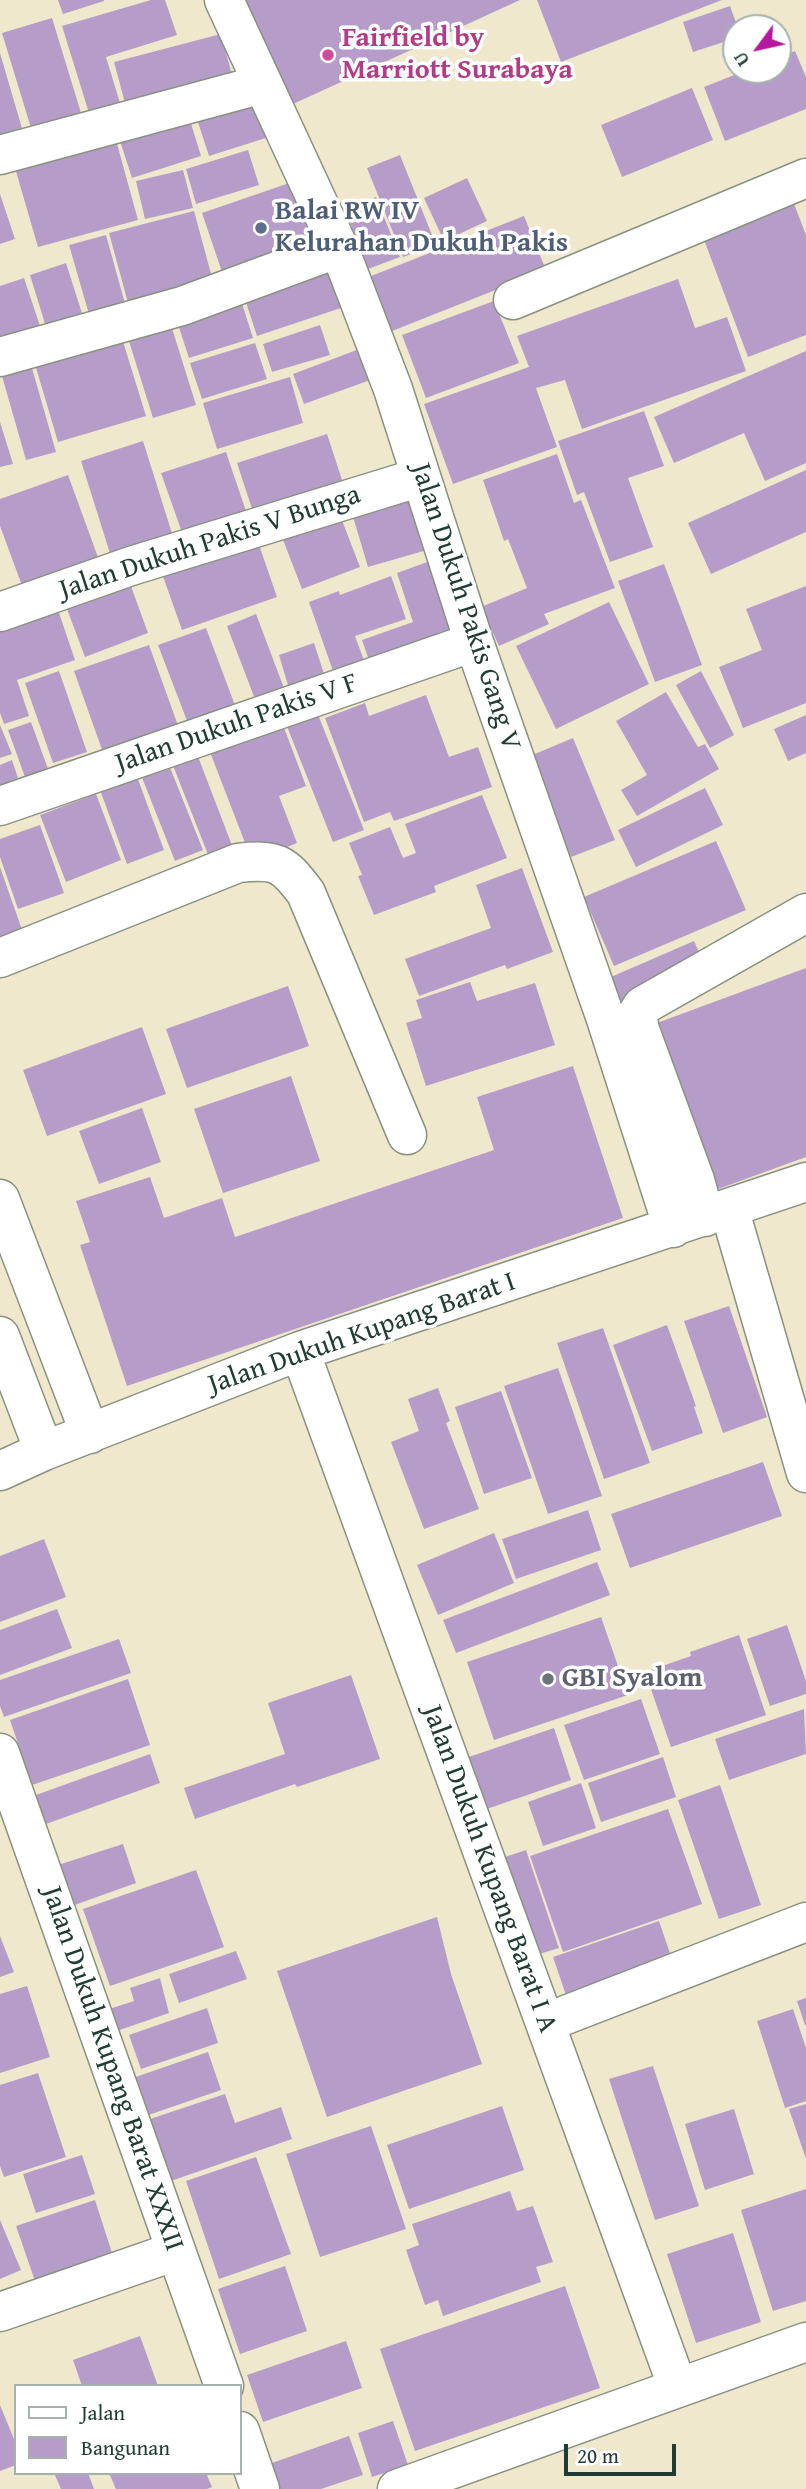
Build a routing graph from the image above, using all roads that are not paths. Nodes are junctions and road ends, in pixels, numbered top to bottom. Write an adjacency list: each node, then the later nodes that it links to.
1 (224, 0): 2 (street, Jalan Dukuh Pakis Gang V)
2 (263, 84): 3 (street); 5 (street, Jalan Dukuh Pakis Gang V)
3 (0, 155)
4 (806, 178): 6 (street)
5 (339, 248): 7 (street); 8 (street, Jalan Dukuh Pakis Gang V)
6 (513, 300)
7 (0, 357)
8 (421, 477): 9 (street, Jalan Dukuh Pakis V Bunga); 10 (street, Jalan Dukuh Pakis Gang V)
9 (0, 612)
10 (474, 642): 11 (street, Jalan Dukuh Pakis V F); 17 (street, Jalan Dukuh Pakis Gang V)
11 (0, 806)
12 (806, 913): 17 (street)
13 (0, 958): 14 (street)
14 (407, 1135)
15 (806, 1182): 17 (street, Jalan Dukuh Kupang Barat I)
16 (0, 1199): 20 (street)
17 (702, 1218): 19 (street, Jalan Dukuh Kupang Barat I); 23 (street)
18 (0, 1336): 21 (street)
19 (300, 1351): 20 (street, Jalan Dukuh Kupang Barat I); 27 (street, Jalan Dukuh Kupang Barat I A)
20 (90, 1434): 21 (street, Jalan Dukuh Kupang Barat I)
21 (44, 1451): 22 (street, Jalan Dukuh Kupang Barat I)
22 (0, 1471)
23 (806, 1474)
24 (0, 1753): 25 (street, Jalan Dukuh Kupang Barat XXXII)
25 (10, 1810): 28 (street, Jalan Dukuh Kupang Barat XXXII)
26 (806, 1922): 27 (street)
27 (545, 2024): 32 (street, Jalan Dukuh Kupang Barat I A)
28 (176, 2251): 29 (street); 31 (street, Jalan Dukuh Kupang Barat XXXII)
29 (0, 2312)
30 (806, 2342): 32 (street)
31 (223, 2384)
32 (678, 2388): 35 (street)
33 (242, 2437): 34 (street)
34 (260, 2489)
35 (397, 2489)

